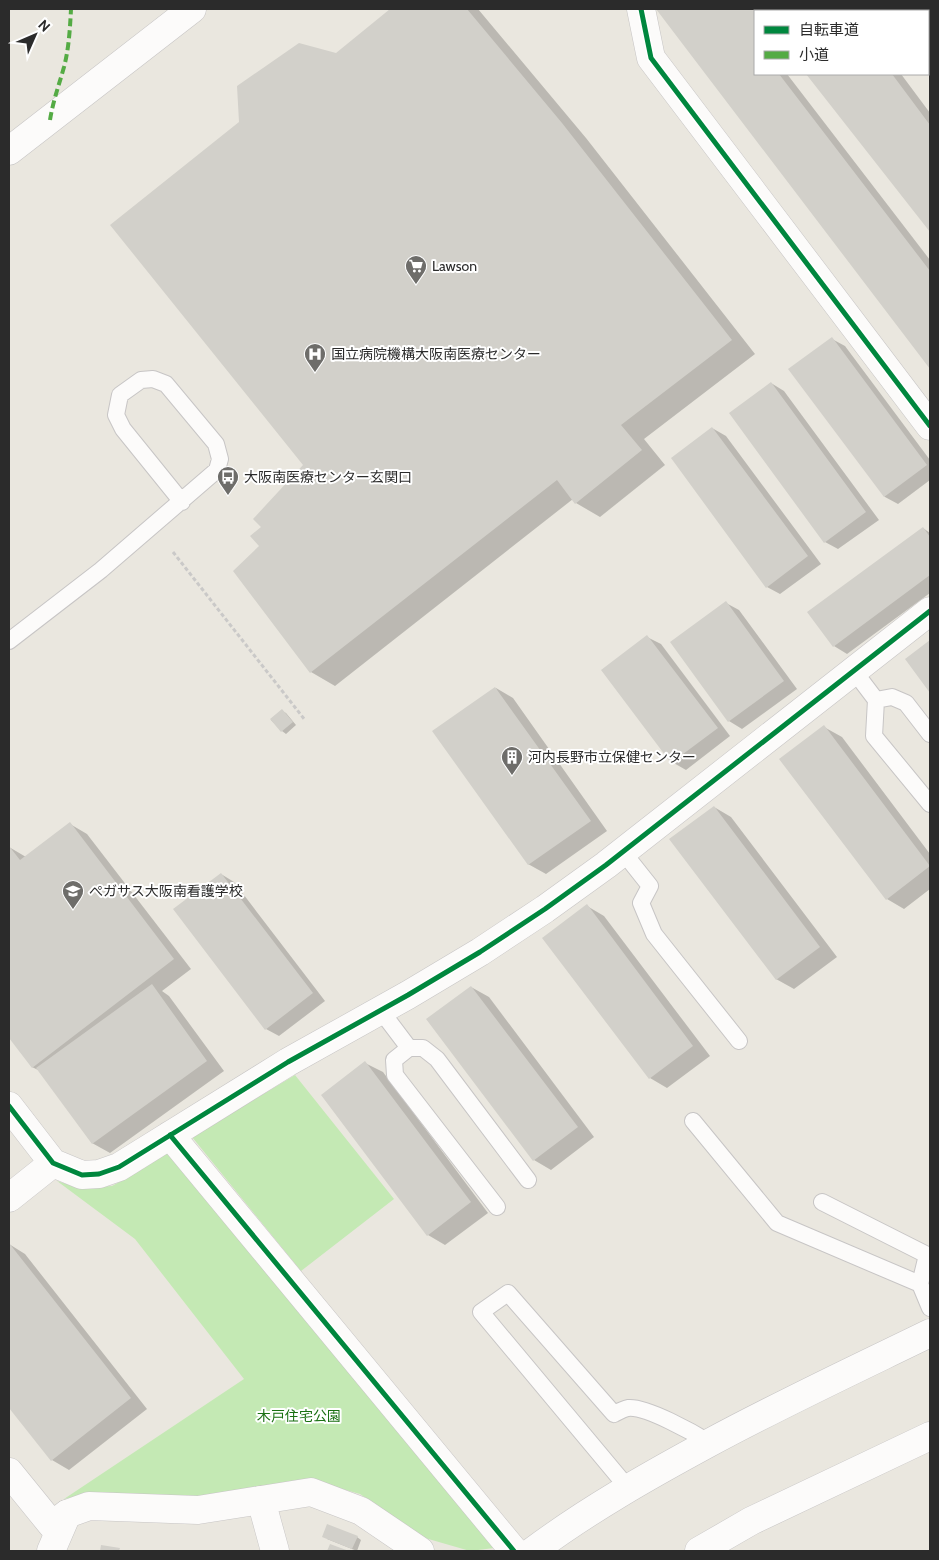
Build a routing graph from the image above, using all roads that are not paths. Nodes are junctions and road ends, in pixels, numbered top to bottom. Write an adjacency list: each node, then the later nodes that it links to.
1 (192, 9): 3 (street)
2 (641, 9): 4 (street)
3 (9, 151)
4 (930, 426)
5 (182, 502): 5 (lane); 7 (lane)
6 (930, 612): 8 (street)
7 (9, 641)
8 (854, 670): 9 (lane); 12 (street)
9 (876, 700): 10 (lane); 11 (lane)
10 (930, 734)
11 (930, 804)
12 (623, 852): 13 (street); 14 (lane)
13 (381, 1011): 15 (lane); 18 (street)
14 (739, 1041)
15 (408, 1048): 20 (lane); 23 (lane)
16 (9, 1106): 19 (street)
17 (694, 1121): 24 (lane)
18 (170, 1135): 19 (street); 37 (street)
19 (53, 1163): 21 (street)
20 (528, 1180)
21 (9, 1198)
22 (822, 1202): 24 (lane)
23 (497, 1207)
24 (920, 1284): 25 (lane)
25 (930, 1308)
26 (930, 1333): 28 (street)
27 (930, 1436): 39 (street)
28 (710, 1443): 30 (street); 30 (lane)
29 (9, 1472): 32 (street)
30 (628, 1488): 38 (street)
31 (261, 1500): 32 (street); 35 (street); 36 (street)
32 (59, 1519): 33 (street); 34 (street)
33 (35, 1551)
34 (51, 1551)
35 (274, 1551)
36 (420, 1551)
37 (514, 1551)
38 (534, 1551)
39 (699, 1551)

